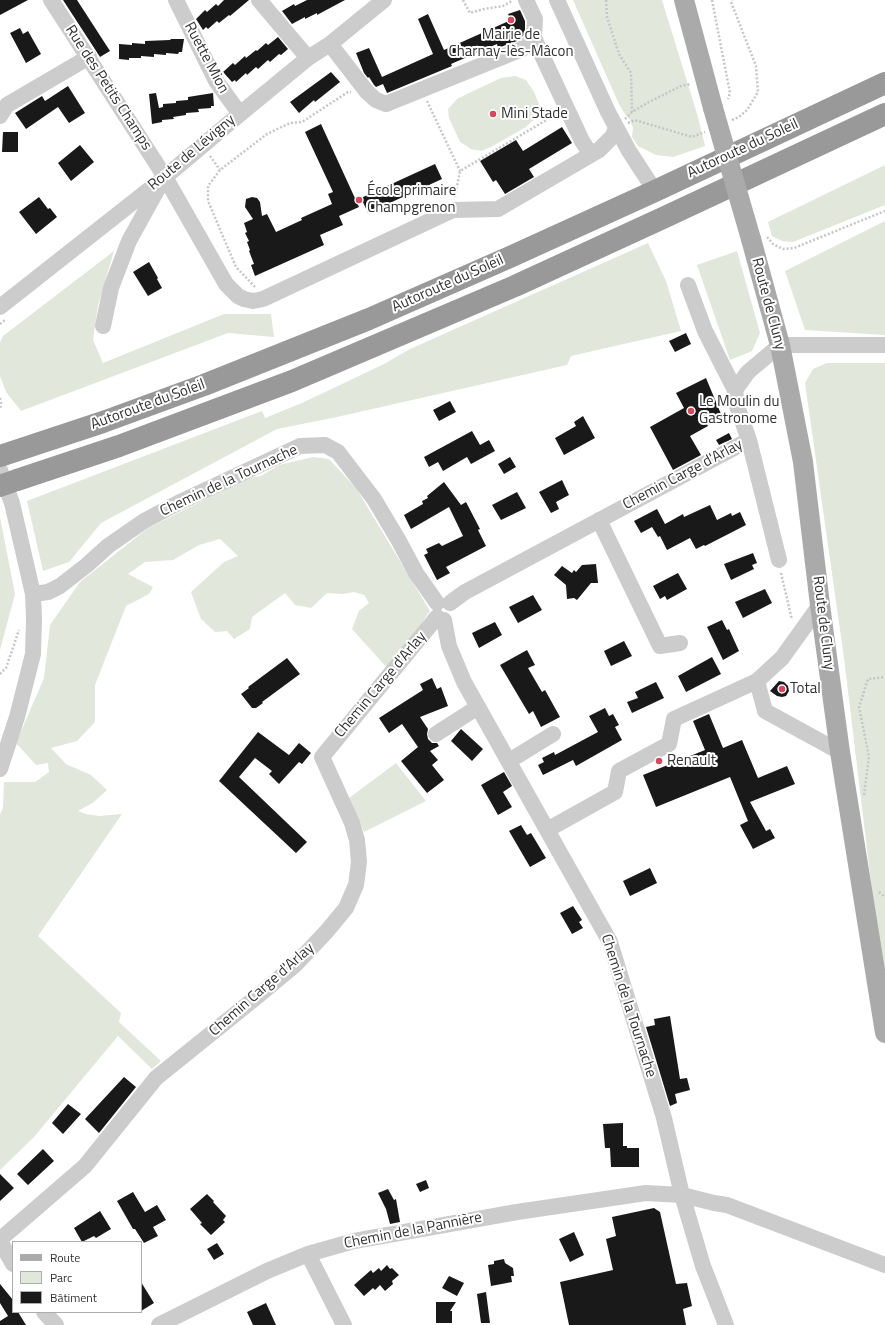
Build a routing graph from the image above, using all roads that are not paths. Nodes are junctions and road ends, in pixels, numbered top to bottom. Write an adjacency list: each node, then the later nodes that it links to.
1 (51, 0): 10 (street, Rue des Petits Champs)
2 (176, 0): 13 (street, Ruette Mion)
3 (259, 0): 11 (street)
4 (384, 0): 9 (street, Route de Lévigny)
5 (526, 0): 8 (street)
6 (557, 0): 16 (street)
7 (684, 0): 24 (main road, Route de Cluny, bridge)
8 (534, 38): 9 (street); 17 (street)
9 (330, 44): 11 (street, Route de Lévigny)
10 (89, 57): 15 (street); 18 (street, Rue des Petits Champs)
11 (308, 58): 13 (street, Route de Lévigny)
12 (885, 83): 19 (highway, Autoroute du Soleil)
13 (240, 114): 18 (street, Route de Lévigny)
14 (885, 114): 27 (highway, Autoroute du Soleil)
15 (0, 116)
16 (616, 127): 17 (street); 19 (street)
17 (595, 152): 18 (street, Rue des Petits Champs)
18 (165, 177): 21 (street, Route de Lévigny); 22 (street)
19 (655, 191): 27 (highway, Autoroute du Soleil)
20 (688, 285): 25 (street, Chemin Carge d'Arlay)
21 (0, 307)
22 (103, 326)
23 (885, 345): 24 (street)
24 (780, 346): 25 (street); 31 (main road, Route de Cluny)
25 (735, 390): 26 (street, Chemin Carge d'Arlay)
26 (749, 440): 28 (street, Chemin Carge d'Arlay); 29 (street)
27 (5, 469): 30 (street)
28 (599, 520): 32 (street, Chemin Carge d'Arlay); 33 (street)
29 (778, 560)
30 (33, 594): 32 (street, Chemin de la Tournache); 40 (street)
31 (820, 605): 34 (street); 38 (main road, Route de Cluny)
32 (442, 611): 35 (street, Chemin de la Tournache); 44 (street, Chemin Carge d'Arlay)
33 (680, 643)
34 (757, 682): 38 (street); 41 (street)
35 (478, 708): 36 (street); 39 (street, Chemin de la Tournache)
36 (436, 734)
37 (553, 734): 39 (street)
38 (840, 752): 42 (main road, Route de Cluny)
39 (509, 761): 41 (street, Chemin de la Tournache)
40 (0, 769)
41 (547, 830): 43 (street, Chemin de la Tournache)
42 (885, 1033)
43 (682, 1195): 45 (street, Chemin de la Pannière); 47 (street, Chemin de la Pannière); 52 (street, Chemin de la Tournache)
44 (0, 1241): 46 (street)
45 (308, 1254): 50 (street, Chemin de la Pannière); 51 (street)
46 (12, 1262)
47 (885, 1265)
48 (45, 1313): 49 (street)
49 (56, 1325)
50 (159, 1325)
51 (344, 1325)
52 (726, 1325)

